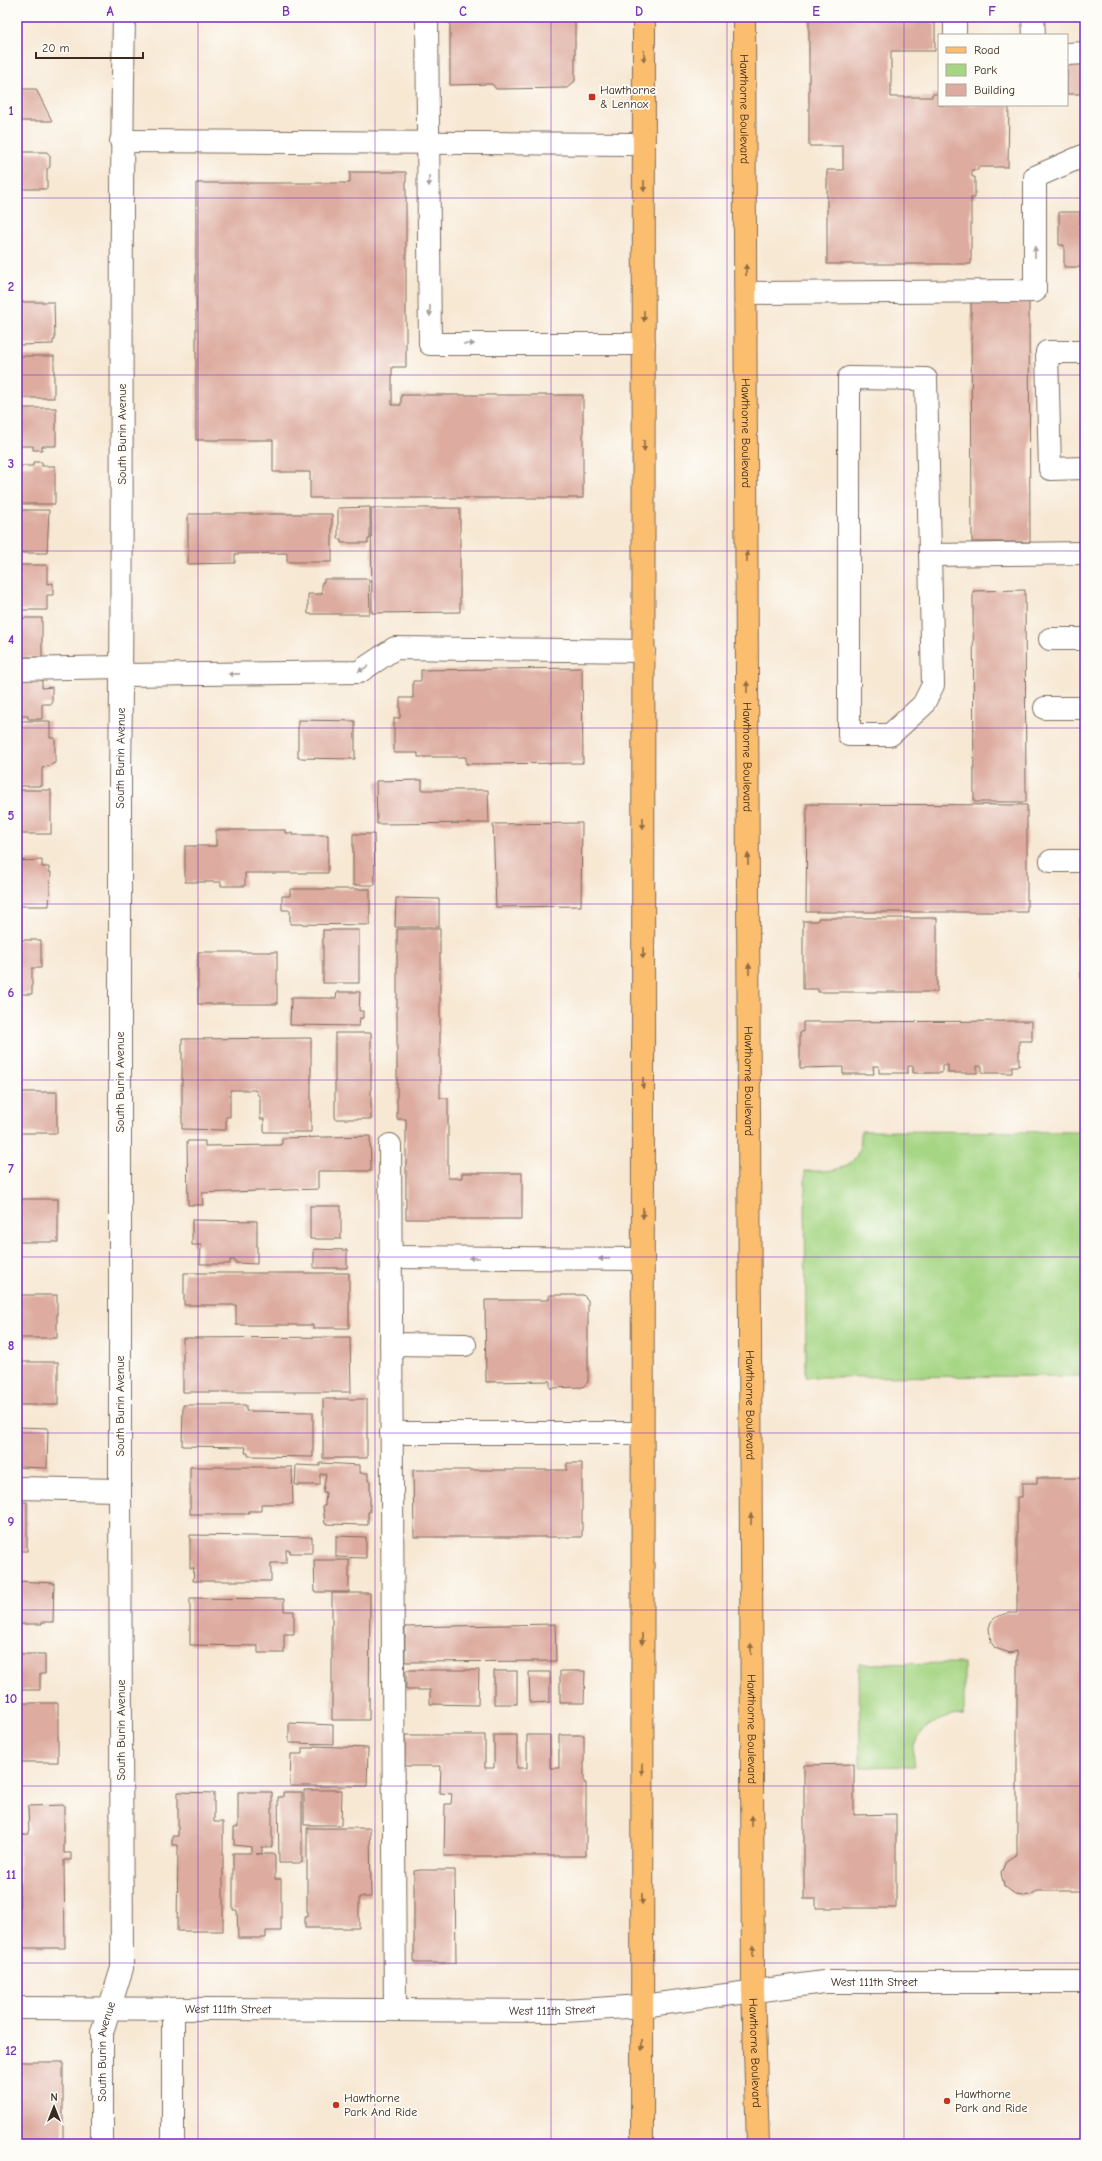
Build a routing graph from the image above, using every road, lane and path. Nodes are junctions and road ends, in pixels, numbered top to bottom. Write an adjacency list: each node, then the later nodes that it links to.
1 (124, 17): 11 (street, South Burin Avenue)
2 (426, 17): 12 (street)
3 (644, 17): 13 (main road, one-way to 13)
4 (744, 17): 15 (main road, Hawthorne Boulevard, one-way to 4)
5 (955, 17): 7 (street)
6 (1033, 17): 8 (street)
7 (955, 34)
8 (1034, 34)
9 (1068, 54): 10 (street)
10 (1085, 54)
11 (121, 141): 12 (street); 25 (street, South Burin Avenue)
12 (429, 142): 13 (street); 16 (street, one-way to 16)
13 (644, 144): 16 (main road, one-way to 16)
14 (1085, 155): 15 (street, one-way to 14)
15 (746, 294): 40 (main road, Hawthorne Boulevard, one-way to 15)
16 (644, 344): 23 (main road, one-way to 23)
17 (1085, 352): 18 (street)
18 (1085, 468)
19 (1085, 553): 20 (street)
20 (931, 555): 20 (street)
21 (1085, 638): 22 (street)
22 (1050, 639)
23 (644, 651): 25 (street, one-way to 25); 32 (main road, one-way to 32)
24 (17, 669): 25 (street)
25 (122, 671): 38 (street, South Burin Avenue)
26 (1045, 708): 27 (street)
27 (1085, 708)
28 (1051, 861): 29 (street)
29 (1085, 861)
30 (390, 1145): 31 (street)
31 (390, 1257): 32 (street, one-way to 31); 33 (street)
32 (642, 1259): 36 (main road)
33 (391, 1344): 34 (street); 35 (street)
34 (465, 1345)
35 (391, 1432): 36 (street); 45 (street)
36 (642, 1432): 41 (main road, one-way to 41)
37 (17, 1488): 38 (street)
38 (120, 1490): 43 (street, South Burin Avenue)
39 (1085, 1982): 40 (street, West 111th Street)
40 (753, 1990): 41 (street, West 111th Street); 49 (main road, Hawthorne Boulevard)
41 (642, 2006): 45 (street, West 111th Street); 48 (main road, one-way to 48)
42 (17, 2008): 43 (street, West 111th Street)
43 (110, 2008): 44 (street, West 111th Street); 46 (street, South Burin Avenue)
44 (172, 2009): 45 (street, West 111th Street); 47 (street)
45 (395, 2010)
46 (102, 2144)
47 (172, 2144)
48 (642, 2144)
49 (758, 2144)

